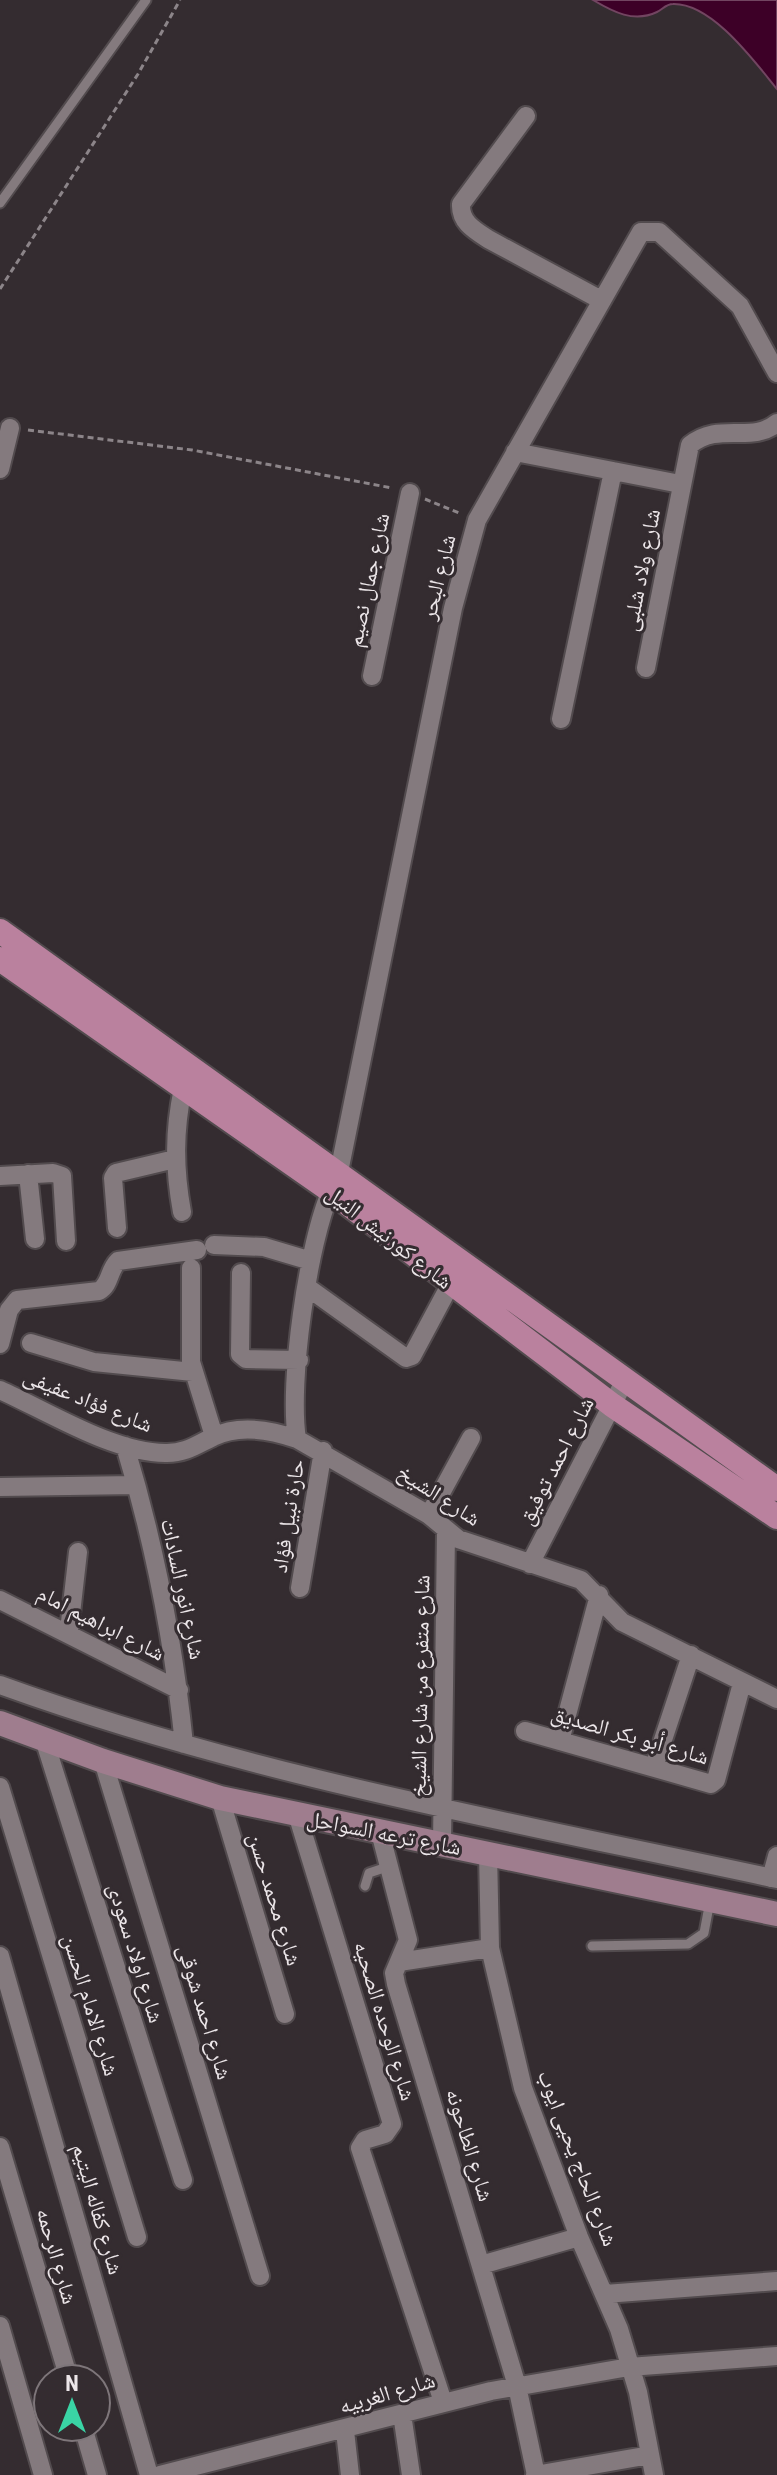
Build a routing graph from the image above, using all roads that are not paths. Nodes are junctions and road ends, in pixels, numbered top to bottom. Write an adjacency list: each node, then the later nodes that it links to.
1 (144, 1): 3 (lane)
2 (526, 116): 4 (street)
3 (0, 203)
4 (601, 300): 5 (street, شارع البحر); 8 (street, شارع البحر)
5 (777, 373)
6 (777, 423): 11 (street, شارع ولاد شلبى)
7 (10, 428): 9 (street)
8 (515, 452): 10 (street); 23 (street, شارع البحر)
9 (0, 469)
10 (613, 471): 11 (street); 15 (street)
11 (683, 480): 13 (street, شارع ولاد شلبى)
12 (410, 493): 14 (street, شارع جمال نصيم)
13 (646, 668)
14 (372, 676)
15 (561, 719)
16 (0, 931): 18 (main road, شارع كورنيش النيل)
17 (0, 959): 18 (main road, شارع كورنيش النيل)
18 (77, 1000): 19 (main road, شارع كورنيش النيل); 23 (main road, شارع كورنيش النيل)
19 (183, 1088): 20 (street); 23 (main road, شارع كورنيش النيل)
20 (175, 1159): 24 (street); 25 (street)
21 (28, 1174): 22 (street); 26 (street); 27 (street)
22 (0, 1176)
23 (335, 1182): 28 (street); 31 (main road, شارع كورنيش النيل); 37 (main road, شارع كورنيش النيل)
24 (182, 1212)
25 (117, 1228)
26 (35, 1239)
27 (66, 1241)
28 (311, 1261): 32 (street); 34 (street)
29 (191, 1268): 36 (street)
30 (241, 1273): 35 (street)
31 (450, 1285): 32 (street); 39 (main road, شارع كورنيش النيل)
32 (307, 1287): 35 (street)
33 (31, 1343): 36 (street)
34 (0, 1344)
35 (299, 1360): 42 (street)
36 (193, 1372): 40 (street)
37 (625, 1380): 39 (street, شارع احمد توفيق); 47 (main road, شارع كورنيش النيل)
38 (0, 1390): 43 (street, شارع فؤاد عفيفى)
39 (612, 1405): 49 (main road, شارع كورنيش النيل); 52 (street, شارع احمد توفيق)
40 (214, 1436): 42 (street, شارع فؤاد عفيفى); 43 (street, شارع فؤاد عفيفى)
41 (471, 1438): 48 (street)
42 (297, 1439): 44 (street, شارع الشيخ)
43 (125, 1446): 45 (street, شارع انور السادات)
44 (323, 1451): 48 (street, شارع الشيخ); 53 (street, حارة نبيل فؤاد)
45 (136, 1485): 46 (street); 60 (street, شارع انور السادات)
46 (0, 1487)
47 (777, 1489)
48 (429, 1515): 50 (street, شارع الشيخ)
49 (777, 1517)
50 (446, 1530): 52 (street, شارع الشيخ); 71 (street, شارع متفرع من شارع الشيخ)
51 (78, 1552): 56 (street)
52 (530, 1564): 54 (street, شارع الشيخ)
53 (300, 1588)
54 (599, 1595): 57 (street, شارع الشيخ); 65 (street)
55 (0, 1600): 56 (street, شارع ابراهيم امام)
56 (69, 1631): 60 (street, شارع ابراهيم امام)
57 (691, 1655): 58 (street, شارع الشيخ); 68 (street)
58 (742, 1683): 61 (street, شارع الشيخ); 68 (street, شارع أبو بكر الصديق)
59 (0, 1685): 66 (street, شارع ترعه السواحل)
60 (179, 1690): 66 (street, شارع انور السادات)
61 (777, 1699)
62 (0, 1723): 64 (main road, شارع ترعه السواحل)
63 (525, 1731): 65 (street, شارع أبو بكر الصديق)
64 (44, 1739): 67 (main road, شارع ترعه السواحل); 88 (street, شارع اولاد سعودى)
65 (560, 1741): 68 (street, شارع أبو بكر الصديق)
66 (184, 1744): 71 (street, شارع ترعه السواحل)
67 (103, 1761): 70 (main road, شارع ترعه السواحل); 92 (street, شارع احمد شوقى)
68 (654, 1767)
69 (0, 1787): 89 (street, شارع الامام الحسن)
70 (220, 1798): 72 (main road, شارع ترعه السواحل); 86 (street, شارع محمد حسن)
71 (443, 1807): 74 (street, شارع متفرع من شارع الشيخ); 78 (street, شارع ترعه السواحل)
72 (298, 1817): 73 (main road, شارع ترعه السواحل); 100 (street, شارع الوحده الصحيه)
73 (380, 1832): 74 (main road, شارع ترعه السواحل); 77 (street, شارع الطاحونه)
74 (442, 1844): 75 (main road, شارع ترعه السواحل)
75 (488, 1852): 80 (main road, شارع ترعه السواحل); 83 (street, شارع الحاج يحيى ايوب)
76 (777, 1856): 78 (street)
77 (390, 1866): 79 (lane); 85 (street, شارع الطاحونه)
78 (774, 1878)
79 (365, 1886)
80 (710, 1900): 81 (main road, شارع ترعه السواحل); 82 (lane)
81 (777, 1914)
82 (592, 1946)
83 (490, 1948): 85 (street); 90 (street, شارع الحاج يحيى ايوب)
84 (0, 1956): 107 (street, شارع كفاله اليتيم)
85 (399, 1962): 91 (street, شارع الطاحونه)
86 (285, 2014)
87 (0, 2147): 97 (street, شارع الرحمه)
88 (183, 2180)
89 (137, 2237)
90 (579, 2237): 91 (street); 94 (street, شارع الحاج يحيى ايوب)
91 (481, 2265): 99 (street, شارع الطاحونه)
92 (260, 2276)
93 (777, 2281): 94 (street)
94 (605, 2294): 98 (street, شارع الحاج يحيى ايوب)
95 (0, 2326): 105 (street)
96 (777, 2356): 98 (street, شارع الغربيه)
97 (64, 2363)
98 (629, 2367): 99 (street, شارع الغربيه); 104 (street, شارع الحاج يحيى ايوب)
99 (517, 2386): 100 (street, شارع الغربيه); 111 (street, شارع الطاحونه)
100 (443, 2402): 101 (street, شارع الغربيه)
101 (402, 2414): 102 (street, شارع الغربيه); 110 (street)
102 (345, 2431): 108 (street, شارع الغربيه); 109 (street)
103 (88, 2443): 106 (street)
104 (650, 2455): 111 (street); 112 (street, شارع الحاج يحيى ايوب)
105 (43, 2475)
106 (97, 2475)
107 (149, 2475)
108 (160, 2475)
109 (350, 2475)
110 (411, 2475)
111 (535, 2475)
112 (654, 2475)

